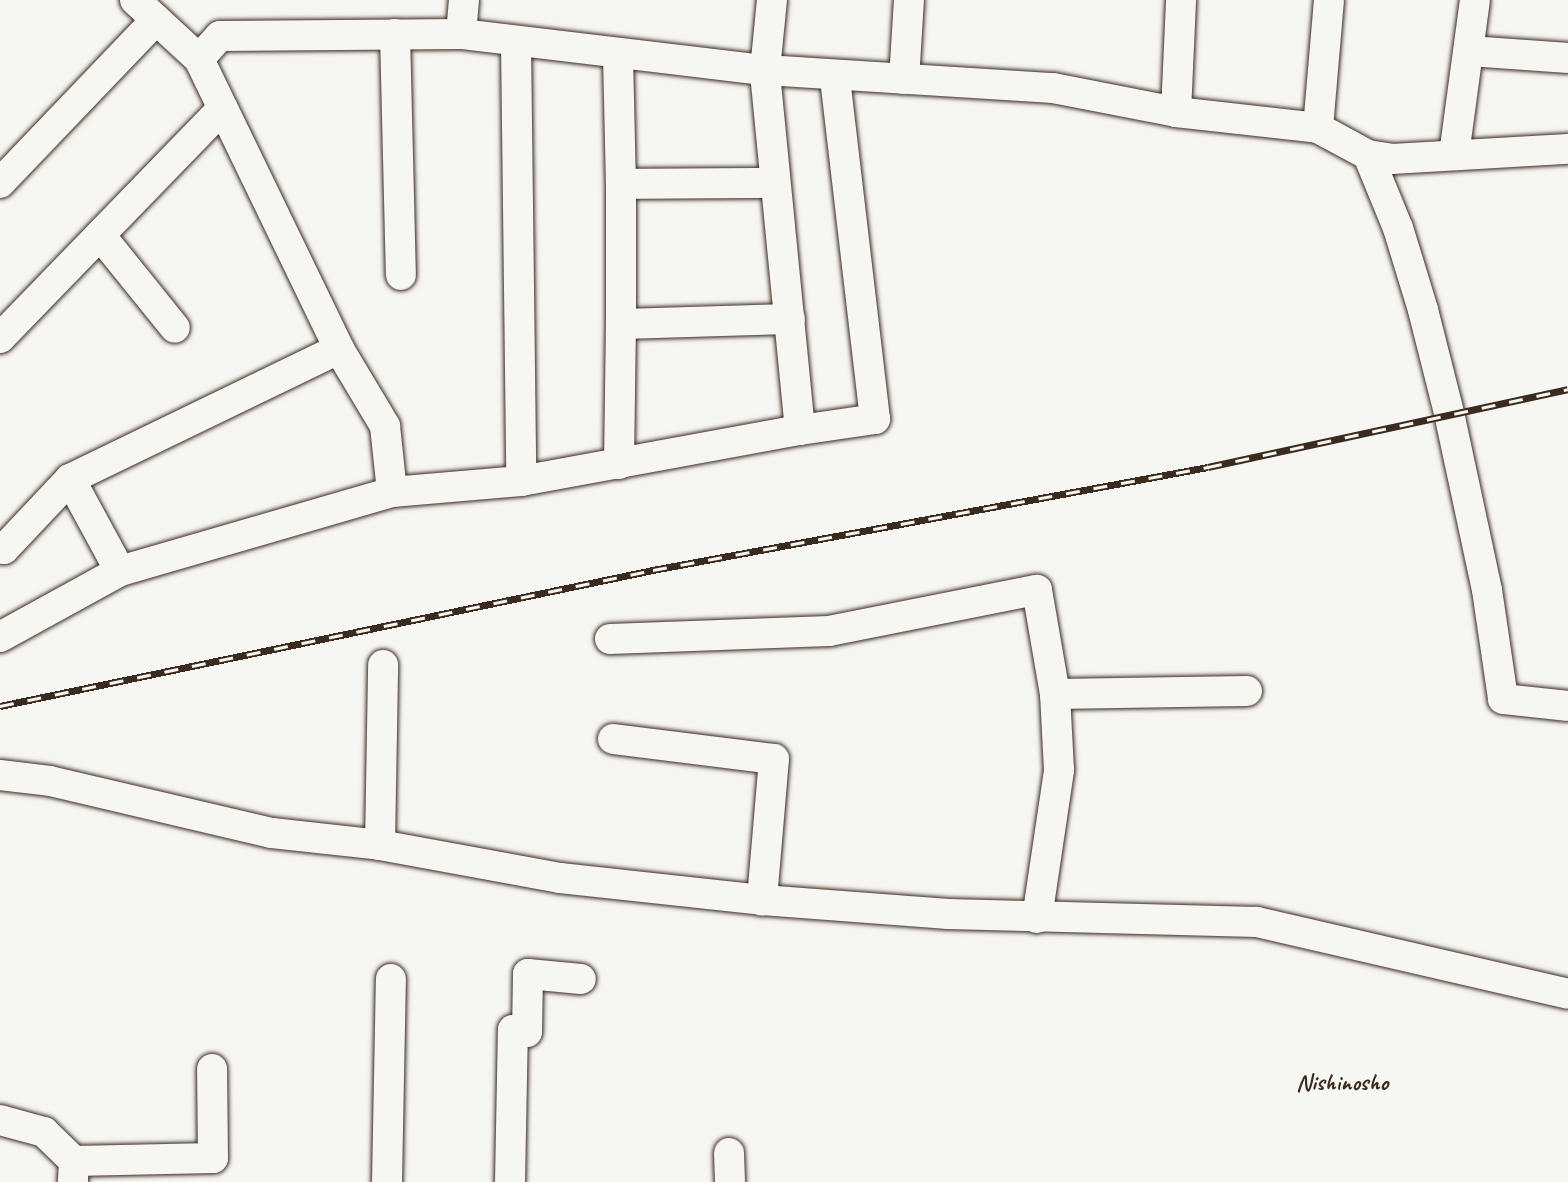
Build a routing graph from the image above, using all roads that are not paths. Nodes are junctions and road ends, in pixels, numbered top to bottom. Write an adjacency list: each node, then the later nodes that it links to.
1 (135, 0): 8 (street)
2 (464, 0): 10 (street)
3 (772, 0): 16 (street)
4 (909, 0): 18 (street)
5 (1181, 0): 20 (street)
6 (1329, 0): 21 (street)
7 (1475, 0): 12 (street)
8 (156, 20): 15 (street); 25 (street)
9 (395, 34): 10 (street); 15 (street); 29 (street)
10 (460, 34): 11 (street)
11 (516, 42): 13 (street); 38 (street)
12 (1470, 51): 14 (street); 24 (street)
13 (618, 55): 16 (street); 27 (street)
14 (1568, 58)
15 (199, 59): 19 (street)
16 (765, 70): 17 (street); 26 (street)
17 (835, 76): 18 (street); 35 (street)
18 (904, 79): 20 (street)
19 (222, 108): 28 (street); 34 (street)
20 (1176, 112): 21 (street)
21 (1318, 128): 23 (street)
22 (1568, 149): 24 (street)
23 (1368, 155): 24 (street); 47 (street)
24 (1454, 156)
25 (0, 183)
26 (774, 183): 27 (street); 30 (street)
27 (621, 184): 31 (street)
28 (100, 235): 32 (street); 33 (street)
29 (401, 274)
30 (790, 319): 31 (street); 35 (street)
31 (621, 324): 36 (street)
32 (175, 328)
33 (0, 338)
34 (339, 349): 37 (street); 39 (street)
35 (800, 430): 36 (street)
36 (619, 464): 38 (street)
37 (70, 479): 40 (street); 41 (street)
38 (520, 481): 39 (street)
39 (392, 492): 41 (street)
40 (0, 548)
41 (120, 571): 42 (street)
42 (0, 637)
43 (610, 639): 46 (street)
44 (383, 665): 50 (street)
45 (1247, 691): 46 (street)
46 (1055, 694): 52 (street)
47 (1568, 706)
48 (613, 739): 51 (street)
49 (4, 781): 50 (street)
50 (380, 844): 51 (street)
51 (762, 900): 52 (street)
52 (1037, 918): 55 (street)
53 (391, 979): 60 (street)
54 (581, 979): 61 (street)
55 (1568, 994)
56 (212, 1069): 59 (street)
57 (0, 1120): 59 (street)
58 (729, 1153): 62 (street)
59 (73, 1171)
60 (387, 1182)
61 (510, 1182)
62 (730, 1182)

